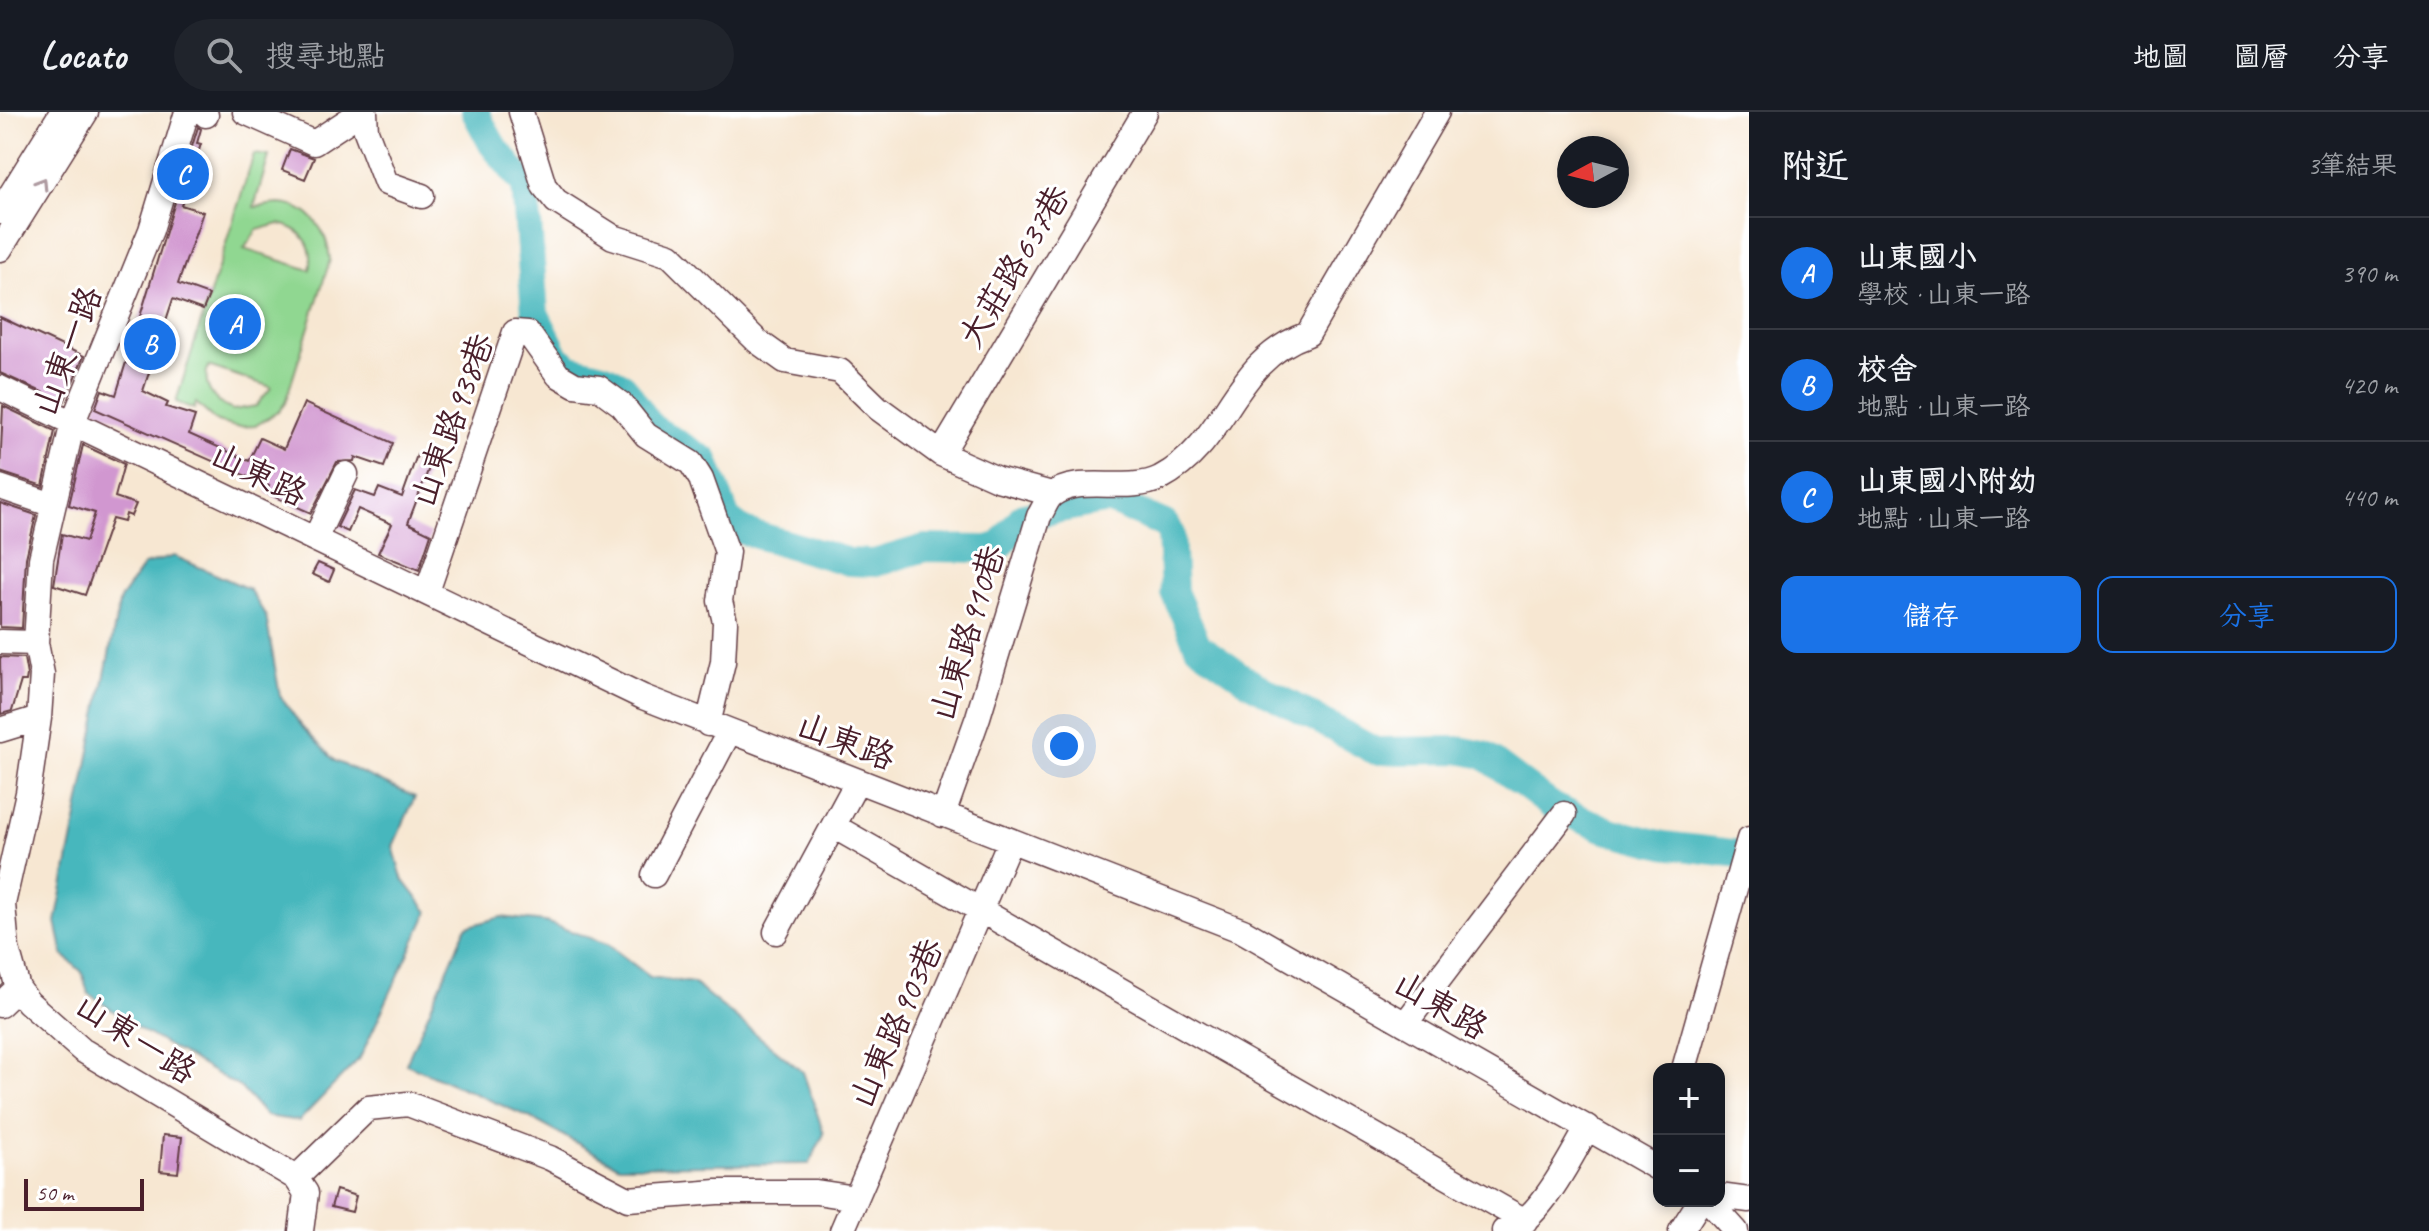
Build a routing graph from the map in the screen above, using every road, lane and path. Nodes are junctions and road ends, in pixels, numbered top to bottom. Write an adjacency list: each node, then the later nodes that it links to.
1 (62, 112): 10 (street)
2 (86, 112): 11 (street, one-way to 2)
3 (245, 112): 4 (street)
4 (363, 112): 9 (street)
5 (521, 112): 14 (street)
6 (1145, 112): 14 (street, 大莊路637巷)
7 (1437, 112): 18 (street)
8 (199, 113): 13 (street, 山東一路)
9 (422, 196)
10 (0, 212)
11 (0, 249)
12 (0, 388): 13 (street, 山東路)
13 (73, 422): 17 (street, 山東一路); 19 (street, 山東路)
14 (941, 454): 18 (street)
15 (346, 474): 19 (street)
16 (0, 487): 17 (street)
17 (53, 505): 22 (street, 山東一路)
18 (1045, 505): 28 (street, 山東路910巷)
19 (315, 539): 20 (street, 山東路)
20 (427, 592): 24 (street, 山東路); 24 (street, 山東路938巷)
21 (0, 642): 22 (street)
22 (36, 643): 23 (street, 山東一路)
23 (39, 718): 25 (street); 35 (street, 山東一路)
24 (719, 728): 26 (street, 山東路); 32 (street)
25 (0, 730)
26 (857, 782): 28 (street, 山東路); 29 (street)
27 (1564, 814): 37 (street)
28 (943, 815): 30 (street, 山東路)
29 (835, 827): 33 (street); 34 (street)
30 (1010, 841): 33 (street, 山東路903巷); 37 (street, 山東路)
31 (1747, 847): 38 (street)
32 (654, 875)
33 (982, 910): 43 (street, 山東路903巷); 47 (street)
34 (776, 932)
35 (18, 988): 36 (street); 41 (street, 山東一路)
36 (0, 1005)
37 (1405, 1024): 39 (street, 山東路)
38 (1686, 1063)
39 (1588, 1127): 40 (street, 山東路); 47 (street)
40 (1653, 1162)
41 (296, 1178): 43 (street); 48 (street)
42 (1725, 1197): 44 (street)
43 (856, 1198): 49 (street, 山東路903巷)
44 (1749, 1200)
45 (1696, 1207): 50 (street)
46 (1714, 1207): 51 (street)
47 (1514, 1226)
48 (301, 1231)
49 (842, 1231)
50 (1681, 1231)
51 (1736, 1231)

